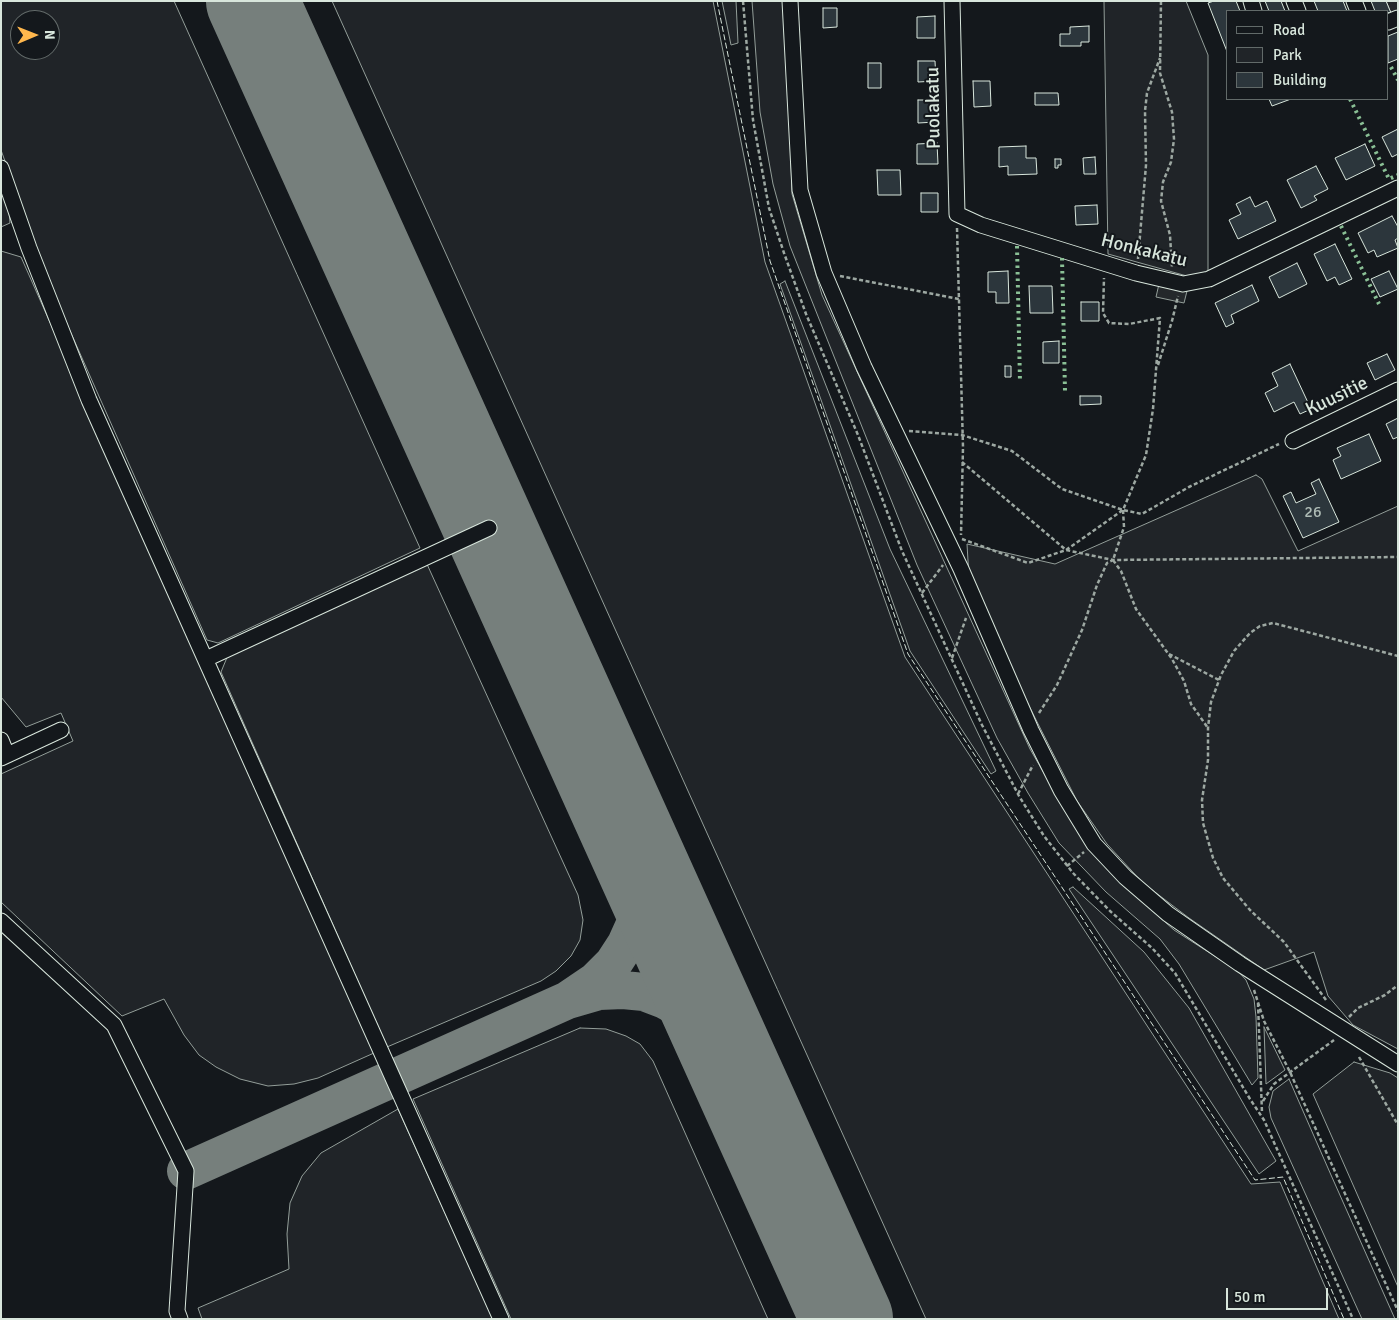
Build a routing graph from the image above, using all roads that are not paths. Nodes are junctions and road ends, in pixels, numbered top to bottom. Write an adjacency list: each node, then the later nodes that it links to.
1 (790, 1): 14 (street)
2 (952, 1): 5 (street, Puolakatu)
3 (1, 168): 9 (street)
4 (1398, 188): 5 (street, Honkakatu)
5 (957, 214)
6 (1398, 390): 7 (street, Kuusitie)
7 (1293, 441)
8 (490, 528): 9 (street)
9 (206, 659): 16 (street)
10 (61, 730): 12 (street)
11 (1, 740): 12 (street)
12 (4, 756)
13 (1, 921): 15 (street)
14 (1398, 1064)
15 (180, 1319)
16 (501, 1319)

